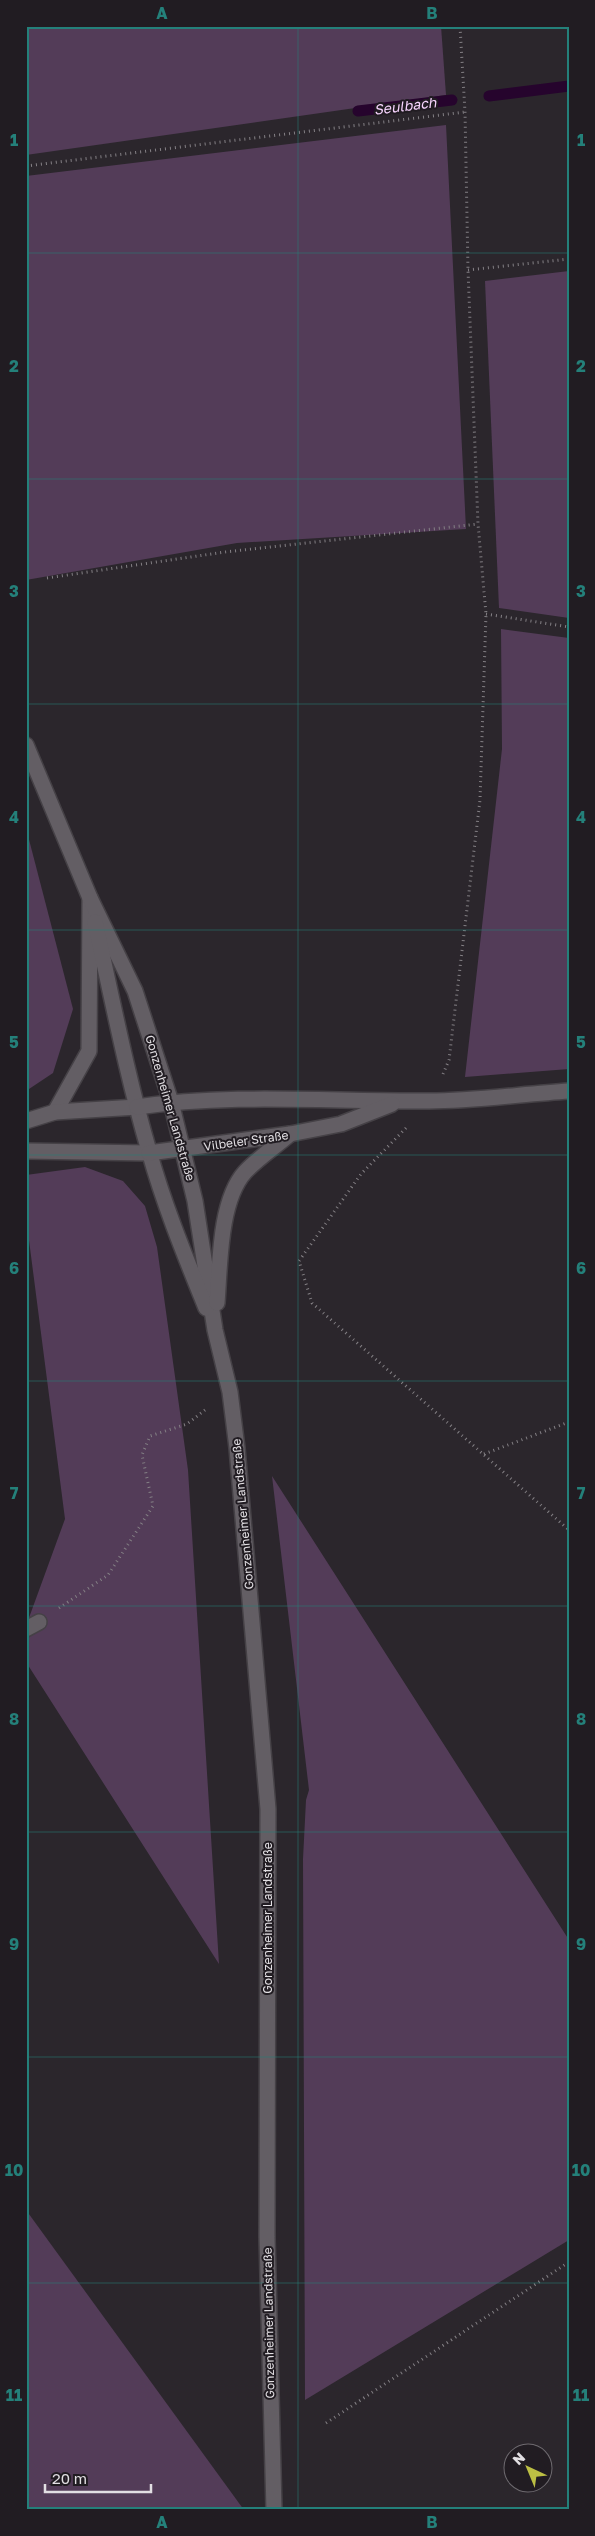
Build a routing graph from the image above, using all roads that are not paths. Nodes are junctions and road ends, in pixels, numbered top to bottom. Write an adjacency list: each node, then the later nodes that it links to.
1 (26, 745): 2 (street, Gonzenheimer Landstraße)
2 (90, 898): 5 (street, Gonzenheimer Landstraße); 6 (street, Gonzenheimer Landstraße); 7 (street)
3 (569, 1091): 4 (street, Vilbeler Straße)
4 (400, 1101): 5 (street, Vilbeler Straße); 9 (street, Vilbeler Straße)
5 (171, 1102): 6 (street, Vilbeler Straße); 10 (street, Gonzenheimer Landstraße)
6 (137, 1107): 7 (street, Vilbeler Straße); 12 (street, Gonzenheimer Landstraße)
7 (55, 1112): 8 (street, Vilbeler Straße)
8 (26, 1121)
9 (290, 1134): 10 (street, Vilbeler Straße); 13 (street)
10 (183, 1150): 12 (street, Vilbeler Straße); 13 (street, Gonzenheimer Landstraße)
11 (26, 1151): 12 (street, Vilbeler Straße)
12 (150, 1153): 13 (street, Gonzenheimer Landstraße)
13 (215, 1330): 14 (street, Gonzenheimer Landstraße)
14 (274, 2510)

